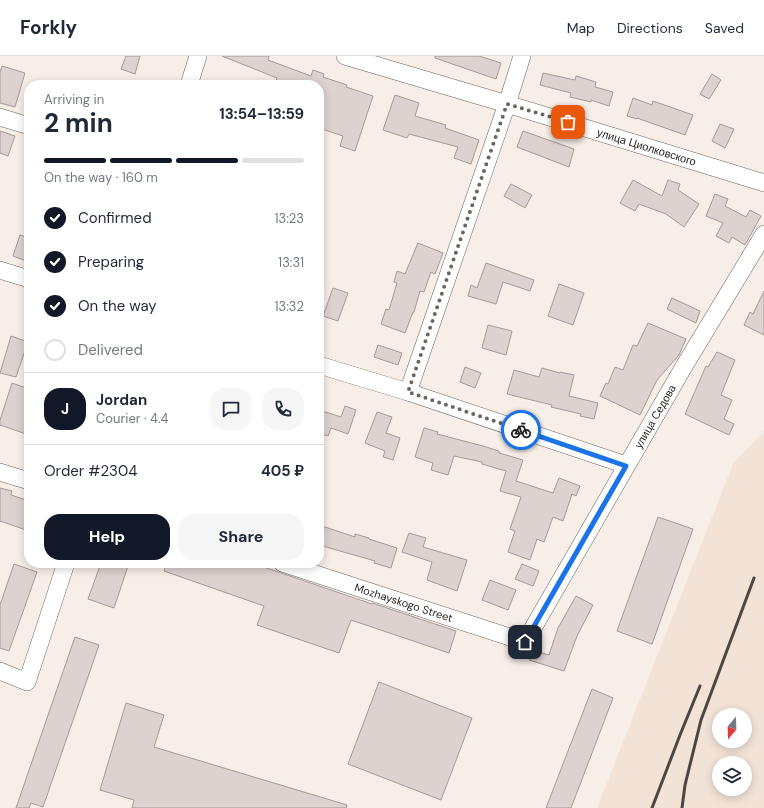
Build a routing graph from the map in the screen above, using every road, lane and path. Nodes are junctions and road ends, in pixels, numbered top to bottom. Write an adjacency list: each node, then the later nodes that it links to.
1 (198, 56): 4 (street)
2 (345, 56): 5 (street, улица Циолковского)
3 (522, 56): 5 (street)
4 (191, 80)
5 (507, 104): 8 (street, улица Циолковского); 13 (street)
6 (0, 117): 7 (street)
7 (24, 124)
8 (764, 183)
9 (764, 234): 14 (street, улица Седова)
10 (0, 270): 11 (street)
11 (24, 277)
12 (324, 367): 13 (street)
13 (408, 392): 14 (street)
14 (626, 466): 19 (street, улица Седова)
15 (0, 472): 16 (street)
16 (24, 479)
17 (64, 568): 20 (street)
18 (297, 568): 19 (street, Mozhayskogo Street)
19 (525, 642)
20 (0, 671)

